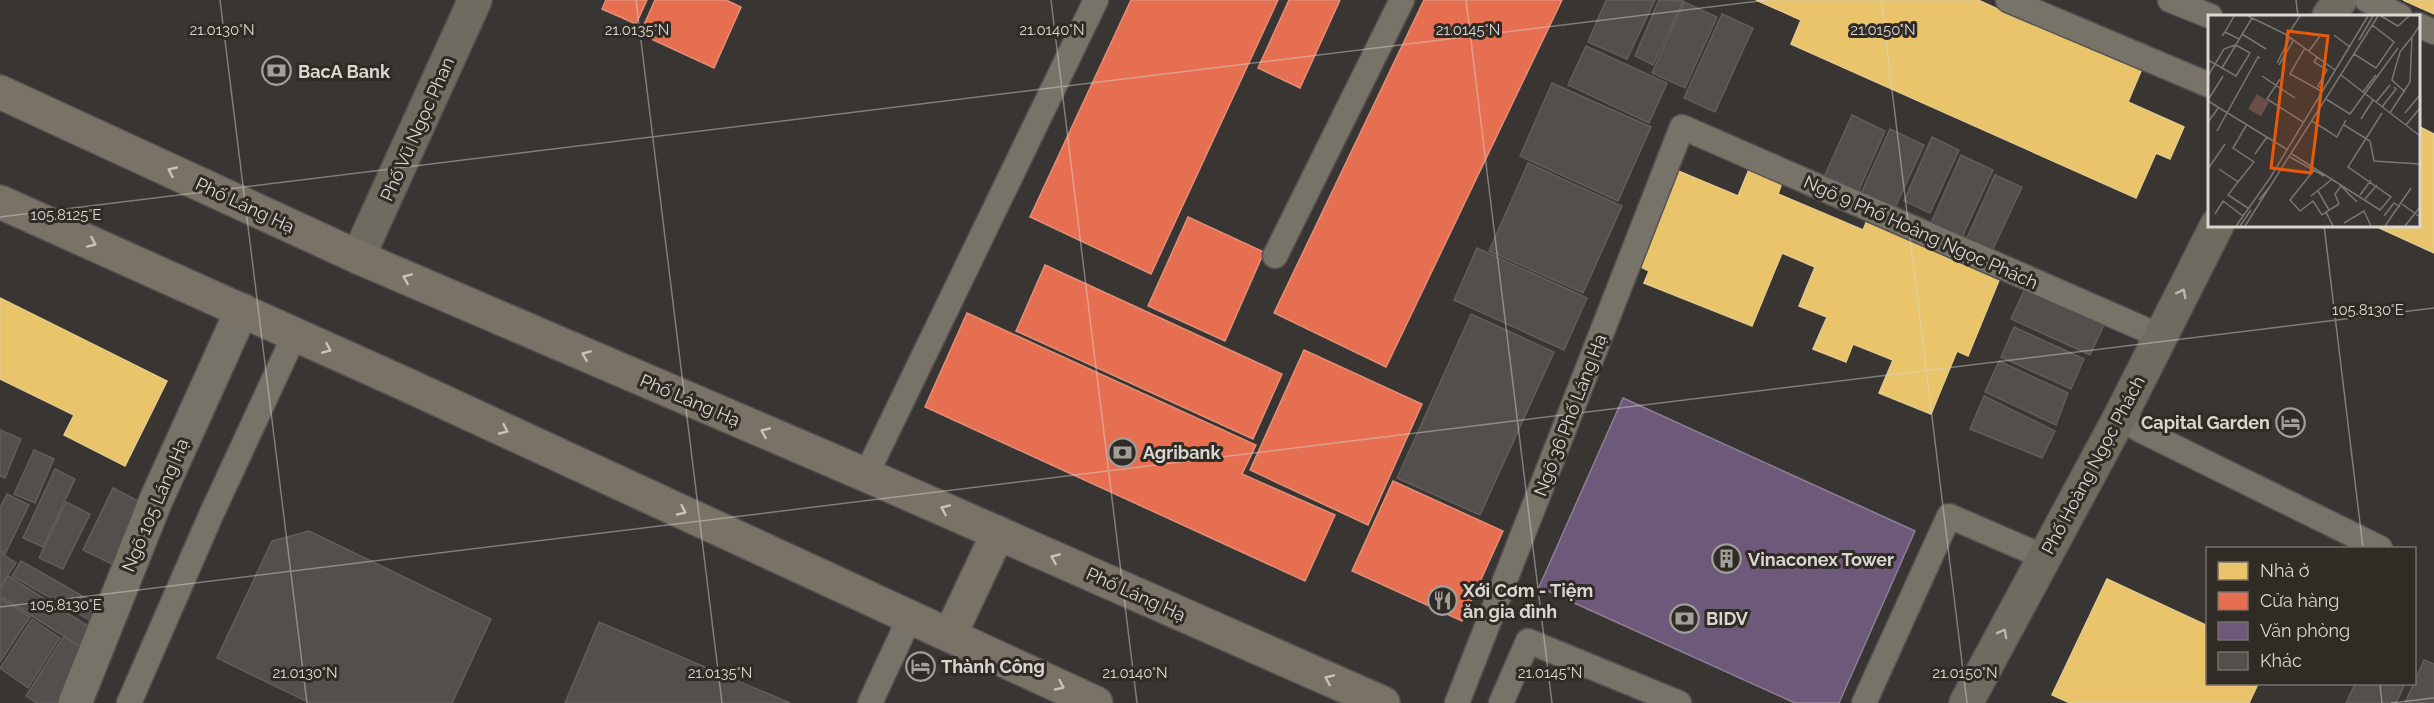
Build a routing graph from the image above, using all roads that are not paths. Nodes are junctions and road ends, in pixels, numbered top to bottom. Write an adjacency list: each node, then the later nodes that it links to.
1 (475, 0): 19 (street, Phố Vũ Ngọc Phan)
2 (1096, 0): 24 (lane)
3 (1402, 0): 18 (lane)
4 (2008, 0): 13 (lane)
5 (2170, 0): 8 (lane)
6 (2340, 0): 9 (street)
7 (2367, 0): 10 (lane)
8 (2208, 15)
9 (2331, 15)
10 (2398, 15)
11 (2419, 25): 12 (lane)
12 (2434, 32)
13 (2208, 85)
14 (0, 92): 19 (main road, Phố Láng Hạ, one-way to 14)
15 (1682, 127): 22 (lane, Ngõ 9 Phố Hoàng Ngọc Phách); 35 (lane, Ngõ 36 Phố Láng Hạ)
16 (0, 202): 20 (main road, one-way to 20)
17 (2216, 226): 22 (street, Phố Hoàng Ngọc Phách, one-way to 17)
18 (1275, 256)
19 (358, 257): 24 (main road, Phố Láng Hạ, one-way to 19)
20 (242, 310): 21 (main road); 30 (street, Ngõ 105 Láng Hạ)
21 (296, 334): 28 (main road, one-way to 28); 31 (lane)
22 (2160, 336): 23 (street, Phố Hoàng Ngọc Phách)
23 (2120, 417): 26 (lane); 27 (street, Phố Hoàng Ngọc Phách)
24 (866, 475): 25 (main road, Phố Láng Hạ, one-way to 24)
25 (998, 532): 29 (main road); 34 (main road, Phố Láng Hạ, one-way to 25)
26 (2376, 547)
27 (2044, 557): 38 (lane); 39 (street, Phố Hoàng Ngọc Phách, one-way to 27)
28 (910, 617): 29 (main road); 32 (lane)
29 (950, 635): 33 (main road, one-way to 33)
30 (75, 703)
31 (129, 703)
32 (870, 703)
33 (1096, 703)
34 (1383, 703)
35 (1457, 703)
36 (1501, 703): 37 (lane)
37 (1679, 703)
38 (1864, 703)
39 (1966, 703)

